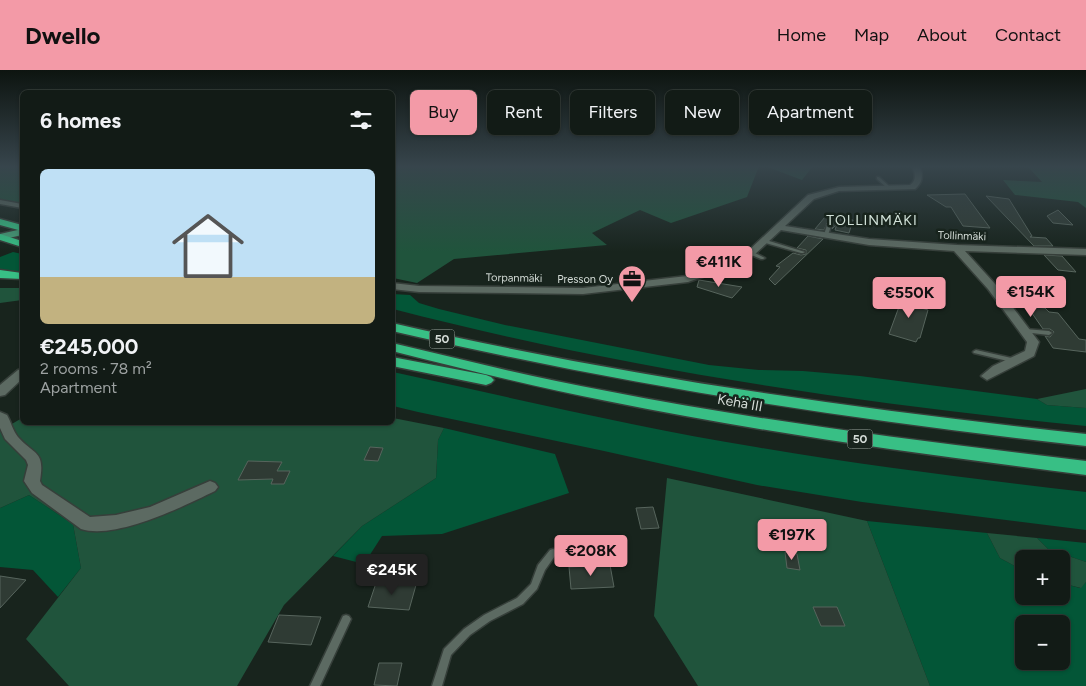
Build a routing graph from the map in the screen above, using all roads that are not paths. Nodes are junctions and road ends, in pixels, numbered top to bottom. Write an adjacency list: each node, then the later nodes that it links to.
1 (817, 195): 6 (street, Torpanmäki)
2 (0, 202): 3 (street)
3 (20, 206)
4 (0, 222): 5 (highway)
5 (20, 227)
6 (778, 227): 9 (street, Torpanmäki); 10 (street, Tollinmäki)
7 (0, 238): 8 (highway)
8 (20, 239)
9 (764, 241): 11 (lane); 13 (street, Torpanmäki)
10 (957, 248): 12 (street, Tollinmäki); 18 (street)
11 (803, 252)
12 (1086, 252)
13 (751, 253): 14 (lane); 17 (street, Torpanmäki)
14 (763, 258)
15 (0, 274): 16 (highway)
16 (20, 276)
17 (395, 286)
18 (992, 287): 19 (lane); 22 (street)
19 (1010, 288)
20 (395, 319): 25 (highway)
21 (395, 328): 25 (highway, Kehä III / 50)
22 (1025, 331): 23 (lane); 27 (street)
23 (1049, 333)
24 (395, 348): 32 (highway, Kehä III / 50)
25 (492, 350): 34 (highway, Kehä III / 50)
26 (976, 352): 27 (lane)
27 (1018, 361): 30 (street)
28 (395, 362): 32 (highway)
29 (20, 375): 31 (street)
30 (987, 376)
31 (0, 392)
32 (635, 402): 35 (highway, Kehä III / 50)
33 (0, 418): 36 (street)
34 (1086, 440)
35 (1086, 468)
36 (210, 487)
37 (554, 554): 40 (lane)
38 (346, 619): 39 (lane)
39 (315, 686)
40 (436, 686)

